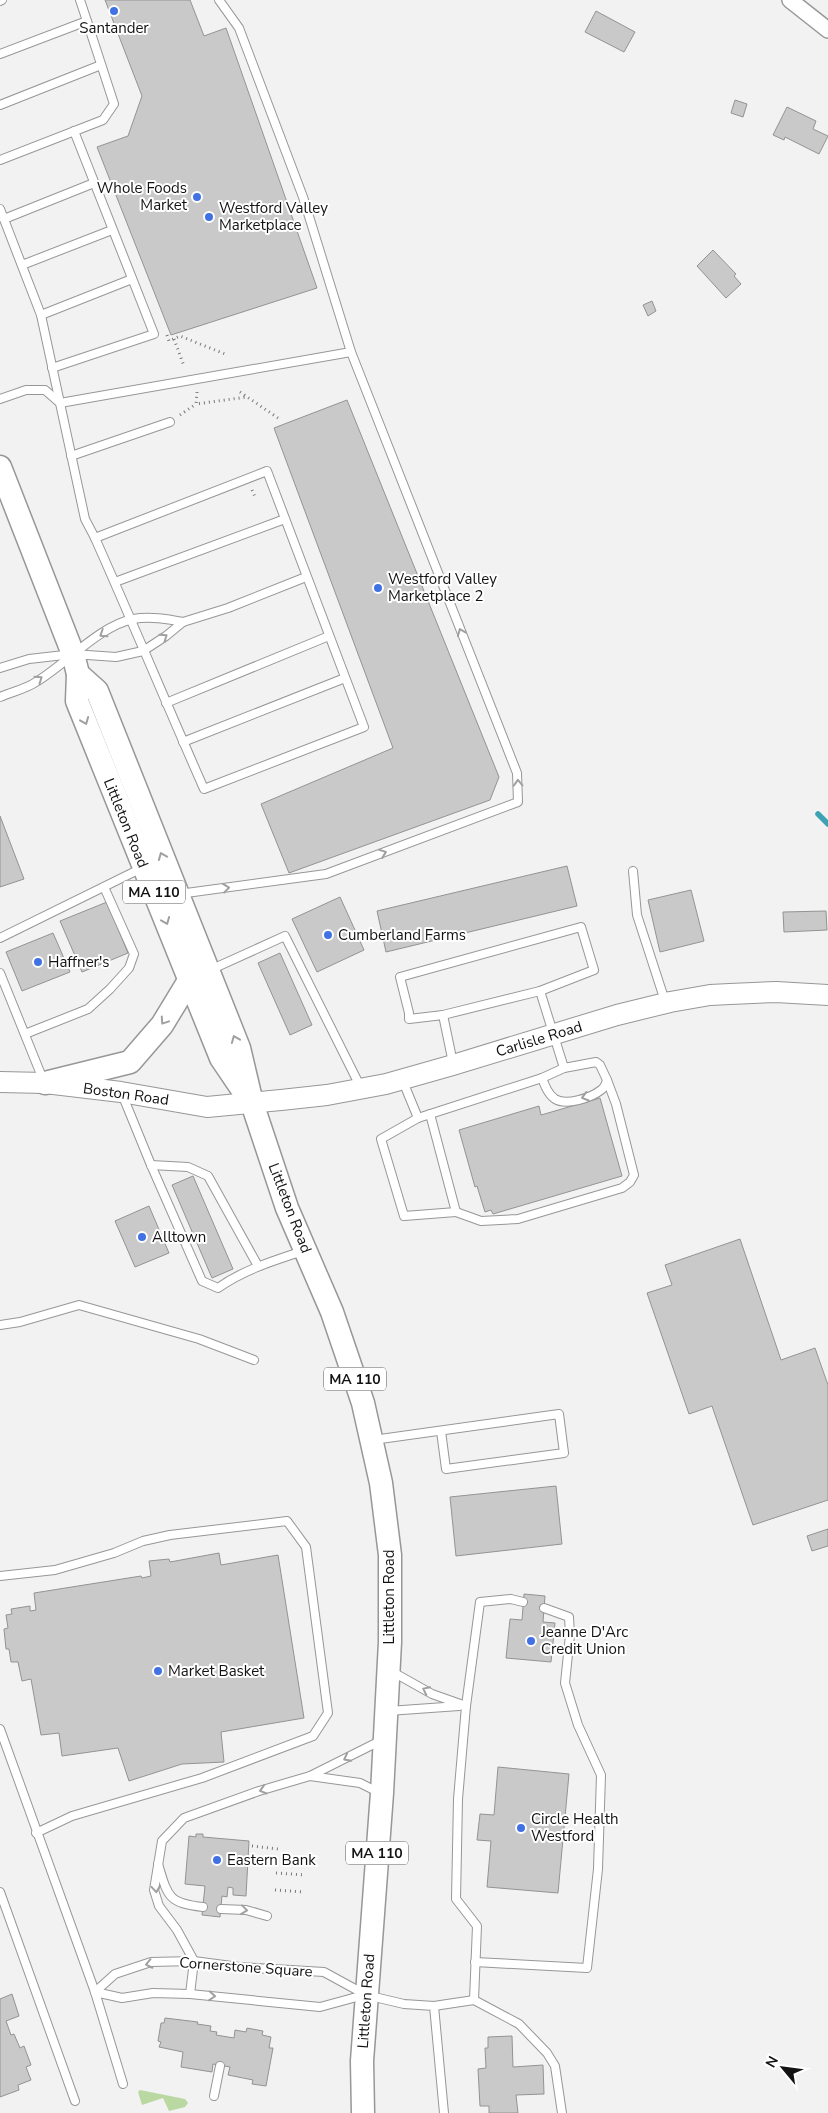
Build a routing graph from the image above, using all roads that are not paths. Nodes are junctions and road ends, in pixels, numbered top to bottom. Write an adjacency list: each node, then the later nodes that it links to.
1 (80, 0): 4 (lane)
2 (219, 0): 18 (lane)
3 (790, 0): 5 (street)
4 (87, 21): 6 (lane); 7 (lane)
5 (828, 30)
6 (0, 54)
7 (101, 66): 8 (lane); 9 (lane)
8 (0, 106)
9 (74, 131): 10 (lane); 11 (lane)
10 (0, 160)
11 (94, 183): 13 (lane); 14 (lane)
12 (0, 208): 13 (lane)
13 (4, 220): 15 (lane)
14 (112, 230): 15 (lane); 16 (lane)
15 (22, 265): 17 (lane)
16 (132, 279): 17 (lane); 19 (lane)
17 (41, 315): 19 (lane)
18 (351, 352): 21 (lane); 42 (lane, one-way to 18)
19 (52, 368): 21 (lane)
20 (0, 399): 21 (lane)
21 (60, 403): 23 (lane)
22 (170, 422): 23 (lane)
23 (71, 456): 26 (lane)
24 (0, 467): 33 (main road, Littleton Road / MA 110)
25 (284, 519): 26 (lane); 27 (lane); 28 (lane)
26 (95, 538): 28 (lane)
27 (306, 577): 30 (lane); 31 (lane)
28 (115, 582): 29 (lane)
29 (132, 619): 30 (lane); 32 (lane); 33 (lane, one-way to 33)
30 (183, 622): 32 (lane, one-way to 30)
31 (329, 636): 35 (lane); 37 (lane)
32 (144, 650): 33 (lane); 37 (lane)
33 (76, 664): 34 (lane); 36 (lane, one-way to 33); 39 (main road, Littleton Road / MA 110, one-way to 39); 42 (main road, Littleton Road / MA 110, one-way to 33)
34 (0, 668)
35 (345, 678): 38 (lane); 38 (lane)
36 (0, 697)
37 (166, 702): 38 (lane)
38 (184, 742)
39 (144, 867): 41 (lane); 45 (main road, Littleton Road / MA 110, one-way to 45)
40 (633, 871): 48 (lane)
41 (104, 887): 43 (lane); 50 (lane)
42 (178, 894): 45 (main road, Littleton Road / MA 110)
43 (0, 938)
44 (0, 973): 50 (lane)
45 (199, 975): 58 (main road, one-way to 58); 59 (lane); 61 (main road, Littleton Road / MA 110)
46 (540, 991): 49 (lane); 49 (lane); 51 (lane)
47 (828, 995): 48 (main road, Carlisle Road)
48 (665, 1003): 51 (main road, Carlisle Road)
49 (443, 1015): 52 (lane)
50 (25, 1034): 58 (lane)
51 (554, 1034): 52 (main road, Carlisle Road); 53 (lane)
52 (453, 1065): 55 (main road, Carlisle Road)
53 (564, 1068): 54 (lane); 56 (lane)
54 (542, 1078): 56 (lane, one-way to 54); 62 (lane)
55 (402, 1079): 59 (main road, Carlisle Road); 63 (lane)
56 (607, 1080): 65 (lane)
57 (0, 1082): 58 (main road, Boston Road)
58 (45, 1083): 60 (main road, Boston Road)
59 (361, 1088): 61 (main road, Carlisle Road)
60 (121, 1092): 61 (main road, Boston Road); 64 (lane)
61 (252, 1103): 66 (main road, Littleton Road / MA 110)
62 (430, 1114): 63 (lane); 65 (lane)
63 (418, 1118): 65 (lane)
64 (151, 1165): 67 (lane); 67 (lane)
65 (456, 1212)
66 (304, 1250): 67 (lane); 71 (main road, Littleton Road / MA 110)
67 (258, 1266)
68 (0, 1325): 69 (lane)
69 (254, 1360)
70 (441, 1431): 70 (lane); 71 (lane)
71 (372, 1440): 75 (main road, Littleton Road / MA 110)
72 (0, 1576): 82 (lane)
73 (523, 1602): 76 (lane)
74 (544, 1608): 89 (lane)
75 (388, 1669): 76 (lane, one-way to 75); 77 (main road, Littleton Road / MA 110)
76 (466, 1706): 77 (lane); 89 (lane)
77 (386, 1711): 79 (main road, Littleton Road / MA 110)
78 (0, 1729): 82 (lane)
79 (384, 1739): 80 (lane, one-way to 80); 81 (main road, Littleton Road / MA 110)
80 (310, 1776): 81 (lane); 83 (lane, one-way to 83)
81 (382, 1793): 92 (main road, Littleton Road / MA 110)
82 (36, 1833): 90 (lane)
83 (158, 1862): 85 (lane); 88 (lane, one-way to 88)
84 (0, 1892): 98 (lane)
85 (203, 1907)
86 (221, 1909): 87 (lane, one-way to 87)
87 (267, 1916)
88 (194, 1961): 90 (lane, Cornerstone Square, one-way to 90); 91 (lane); 92 (lane, Cornerstone Square)
89 (475, 1962): 93 (lane)
90 (94, 1992): 91 (lane, Cornerstone Square); 96 (lane)
91 (190, 1994): 92 (lane, Cornerstone Square, one-way to 92)
92 (366, 1995): 94 (lane); 99 (main road, Littleton Road / MA 110)
93 (474, 2000): 94 (lane); 101 (lane)
94 (434, 2006): 100 (lane)
95 (220, 2066): 97 (lane)
96 (124, 2084)
97 (214, 2096)
98 (75, 2101)
99 (363, 2113)
100 (444, 2113)
101 (562, 2113)

